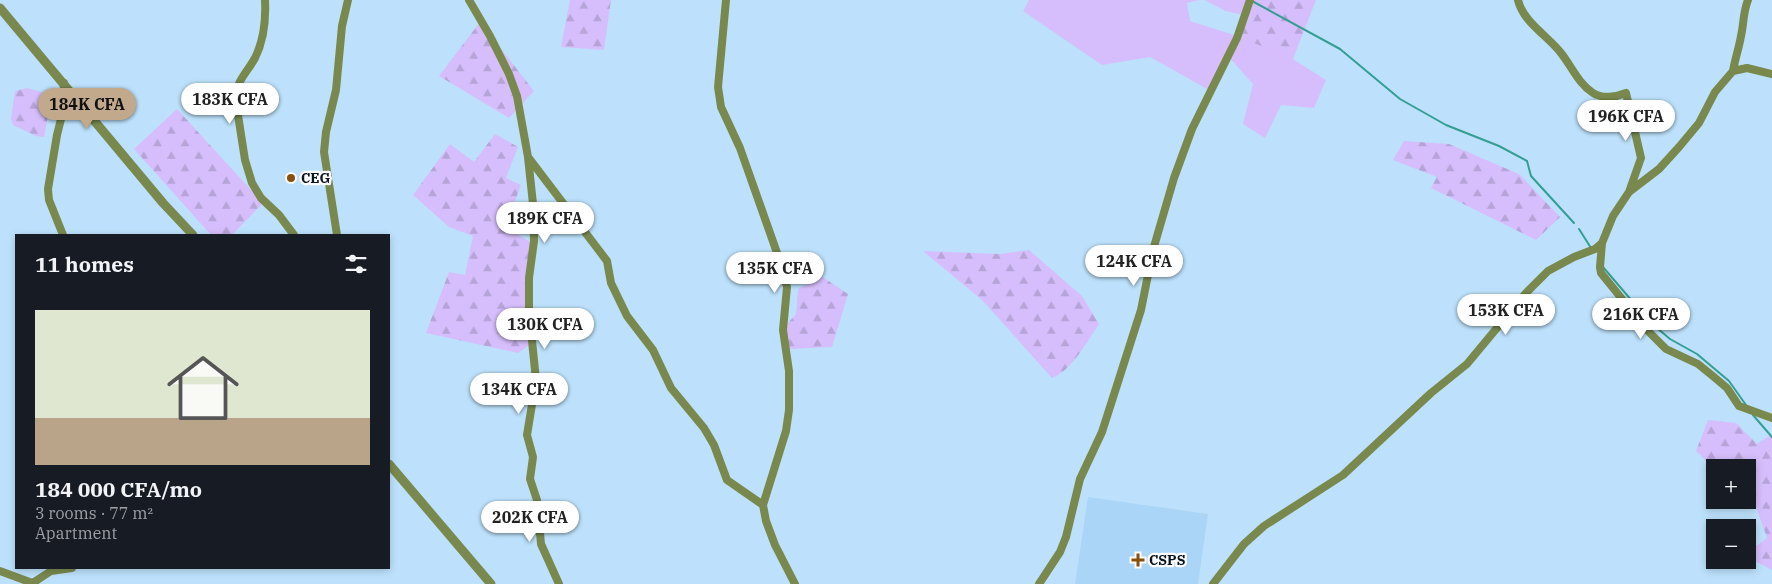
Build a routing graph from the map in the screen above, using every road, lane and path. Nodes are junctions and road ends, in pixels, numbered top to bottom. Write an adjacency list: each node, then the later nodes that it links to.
1 (265, 0): 18 (street)
2 (348, 0): 19 (street)
3 (468, 0): 14 (street)
4 (726, 0): 23 (street)
5 (1250, 0): 30 (street)
6 (1518, 0): 15 (street)
7 (1740, 0): 10 (street)
8 (1748, 0): 10 (street)
9 (0, 8): 13 (street)
10 (1743, 12): 11 (street)
11 (1733, 72): 12 (street); 15 (street)
12 (1772, 74)
13 (64, 83): 16 (street); 17 (street)
14 (528, 157): 23 (street); 28 (street)
15 (1629, 192): 20 (street)
16 (63, 234)
17 (192, 234)
18 (293, 234)
19 (337, 234)
20 (1602, 242): 21 (street); 31 (street)
21 (1772, 418)
22 (390, 465): 27 (street)
23 (763, 505): 29 (street)
24 (65, 569): 26 (street)
25 (0, 571): 26 (street)
26 (32, 584)
27 (490, 584)
28 (559, 584)
29 (795, 584)
30 (1039, 584)
31 (1213, 584)

